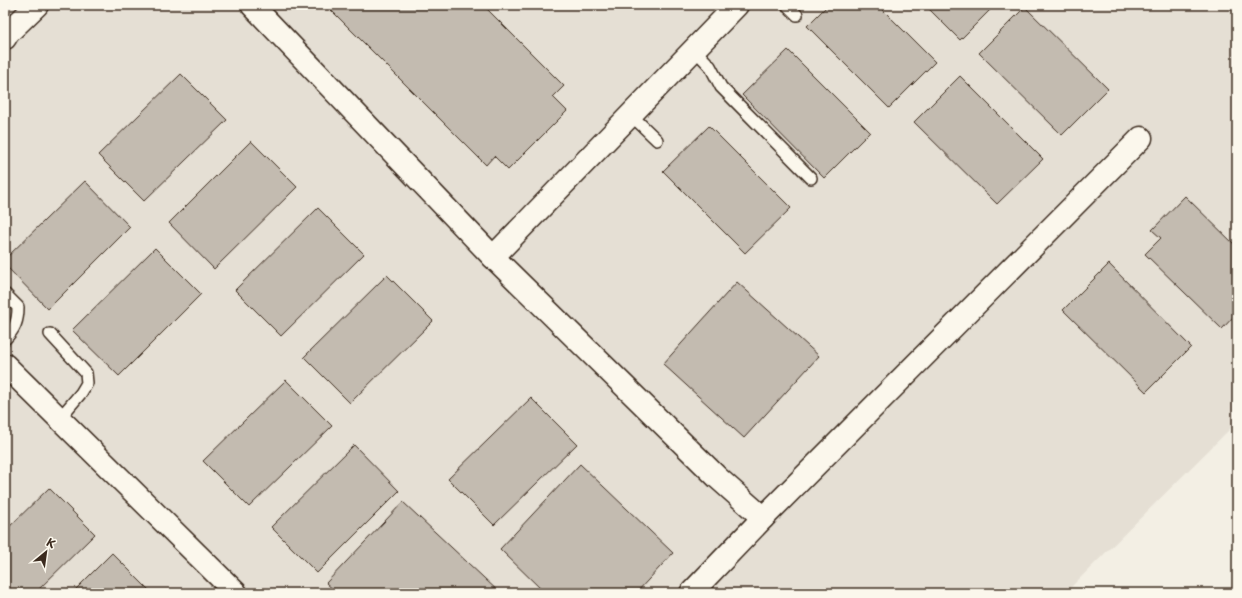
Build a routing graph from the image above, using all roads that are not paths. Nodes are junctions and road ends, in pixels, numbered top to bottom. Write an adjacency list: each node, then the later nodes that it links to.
1 (37, 5): 6 (street)
2 (252, 5): 12 (street)
3 (737, 5): 7 (street)
4 (787, 5): 5 (lane)
5 (797, 15)
6 (5, 38)
7 (694, 49): 8 (street); 11 (lane)
8 (631, 115): 10 (lane); 12 (street)
9 (1141, 138): 18 (street)
10 (657, 140)
11 (811, 178)
12 (493, 257): 18 (street)
13 (5, 294): 15 (lane)
14 (50, 334): 17 (lane)
15 (5, 339)
16 (5, 365): 17 (street)
17 (60, 419): 19 (street)
18 (763, 518): 20 (street)
19 (236, 593)
20 (691, 593)

